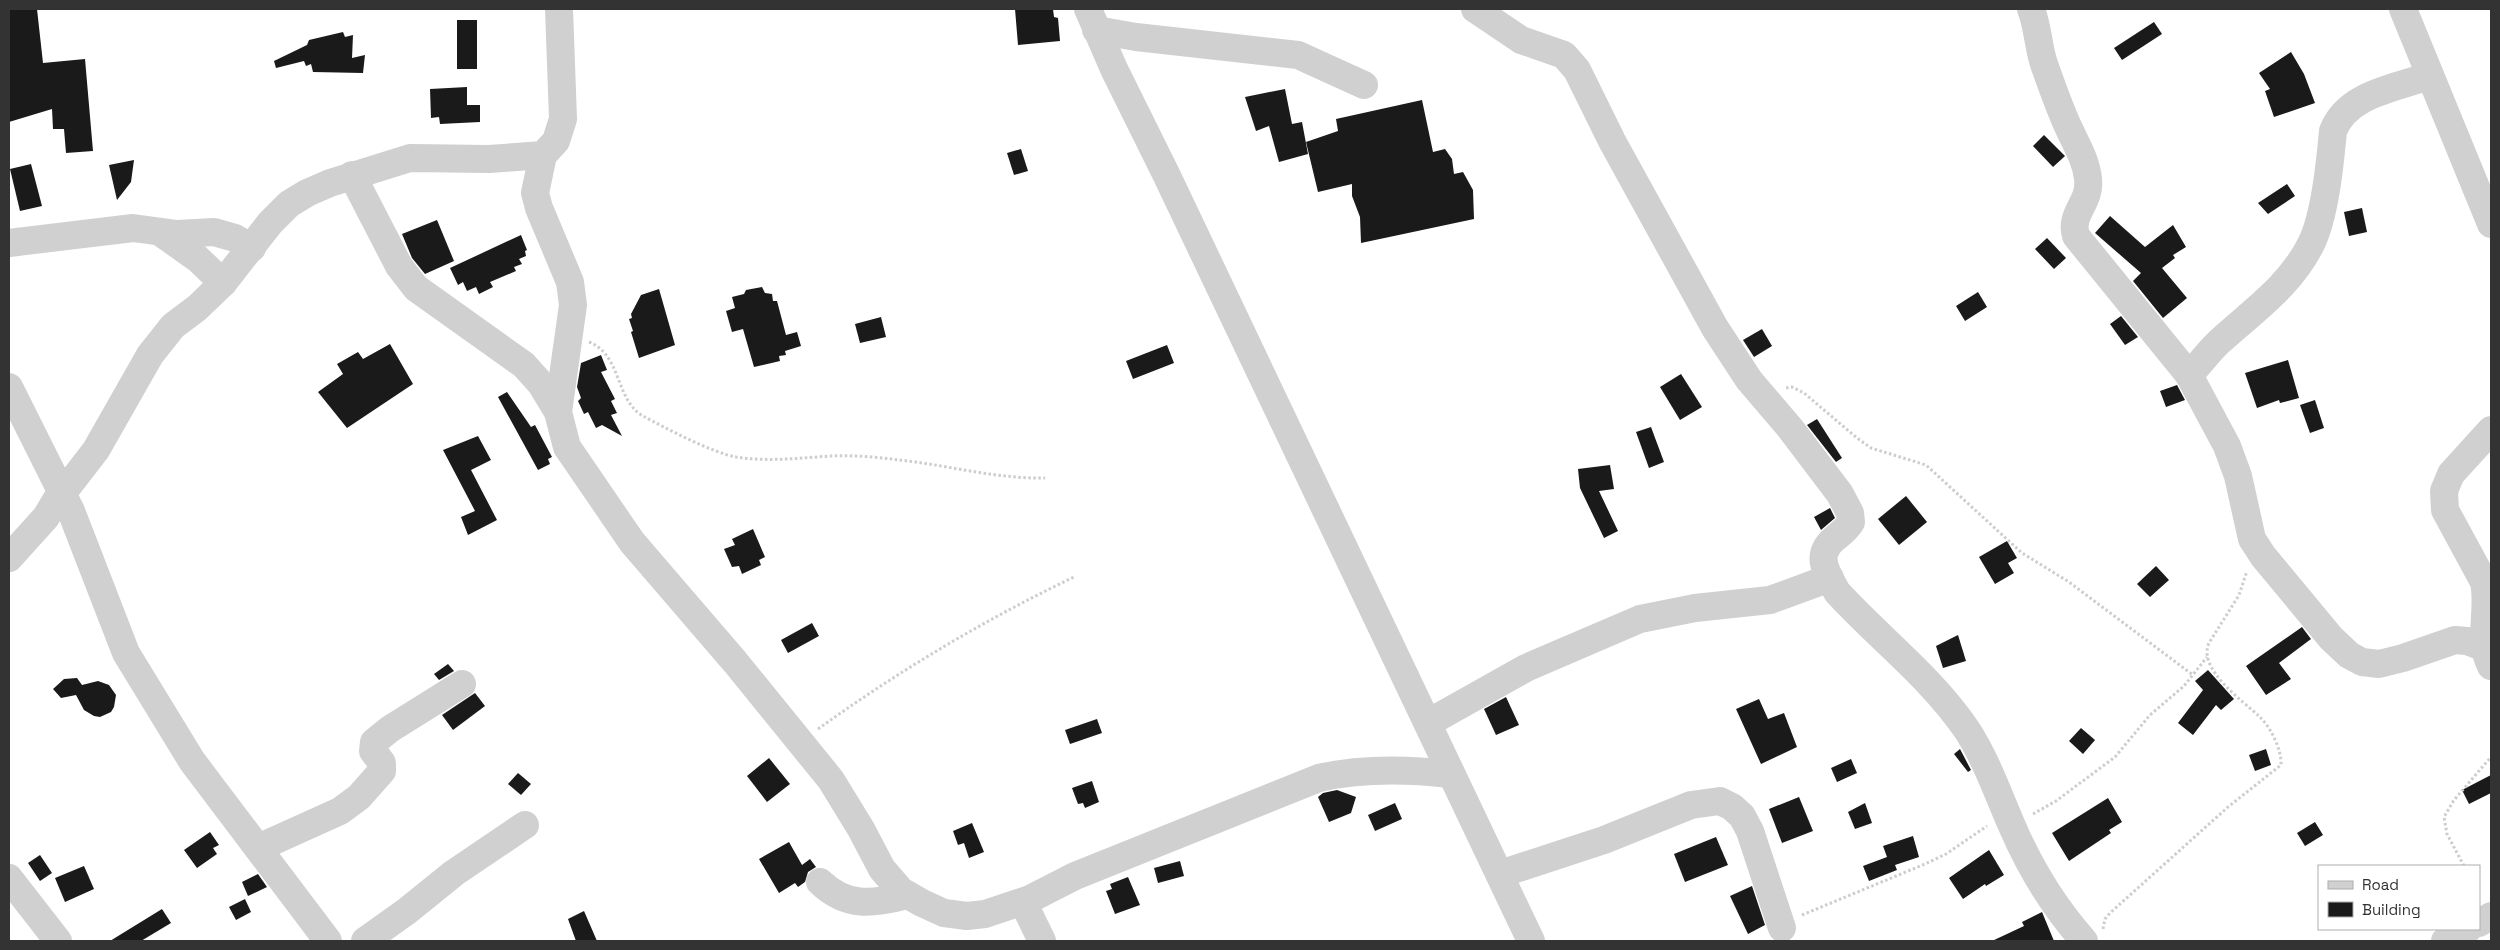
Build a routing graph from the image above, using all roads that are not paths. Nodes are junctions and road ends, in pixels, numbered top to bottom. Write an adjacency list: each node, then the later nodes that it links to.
1 (559, 9): 10 (street)
2 (1475, 9): 23 (street)
3 (2031, 9): 17 (street)
4 (2403, 9): 7 (street)
5 (2424, 9): 7 (street)
6 (1092, 20): 9 (street); 27 (street)
7 (2414, 37): 8 (street)
8 (2429, 76): 12 (street); 17 (street)
9 (1364, 85)
10 (542, 155): 11 (street); 19 (street)
11 (352, 175): 15 (street); 19 (street)
12 (2491, 224)
13 (159, 231): 14 (street); 15 (street); 16 (street)
14 (9, 243)
15 (252, 248): 16 (street)
16 (224, 283): 21 (street)
17 (2189, 375): 25 (street)
18 (9, 387): 21 (street)
19 (558, 412): 34 (street)
20 (2491, 430): 24 (street)
21 (61, 493): 22 (street); 30 (street)
22 (9, 558)
23 (1830, 578): 27 (street); 40 (street)
24 (2489, 607): 25 (street)
25 (2488, 657)
26 (462, 684): 30 (street)
27 (1428, 723): 28 (street)
28 (1450, 774): 31 (street); 35 (street)
29 (525, 825): 43 (street)
30 (258, 848): 42 (street)
31 (1500, 874): 38 (street); 45 (street)
32 (9, 878): 41 (street)
33 (820, 882): 34 (street)
34 (908, 895): 35 (street)
35 (1023, 902): 44 (street)
36 (2491, 916): 37 (street)
37 (2480, 922)
38 (1782, 928)
39 (2466, 930): 46 (street)
40 (2093, 938)
41 (58, 941)
42 (328, 941)
43 (365, 941)
44 (1042, 941)
45 (1531, 941)
46 (2445, 941)

